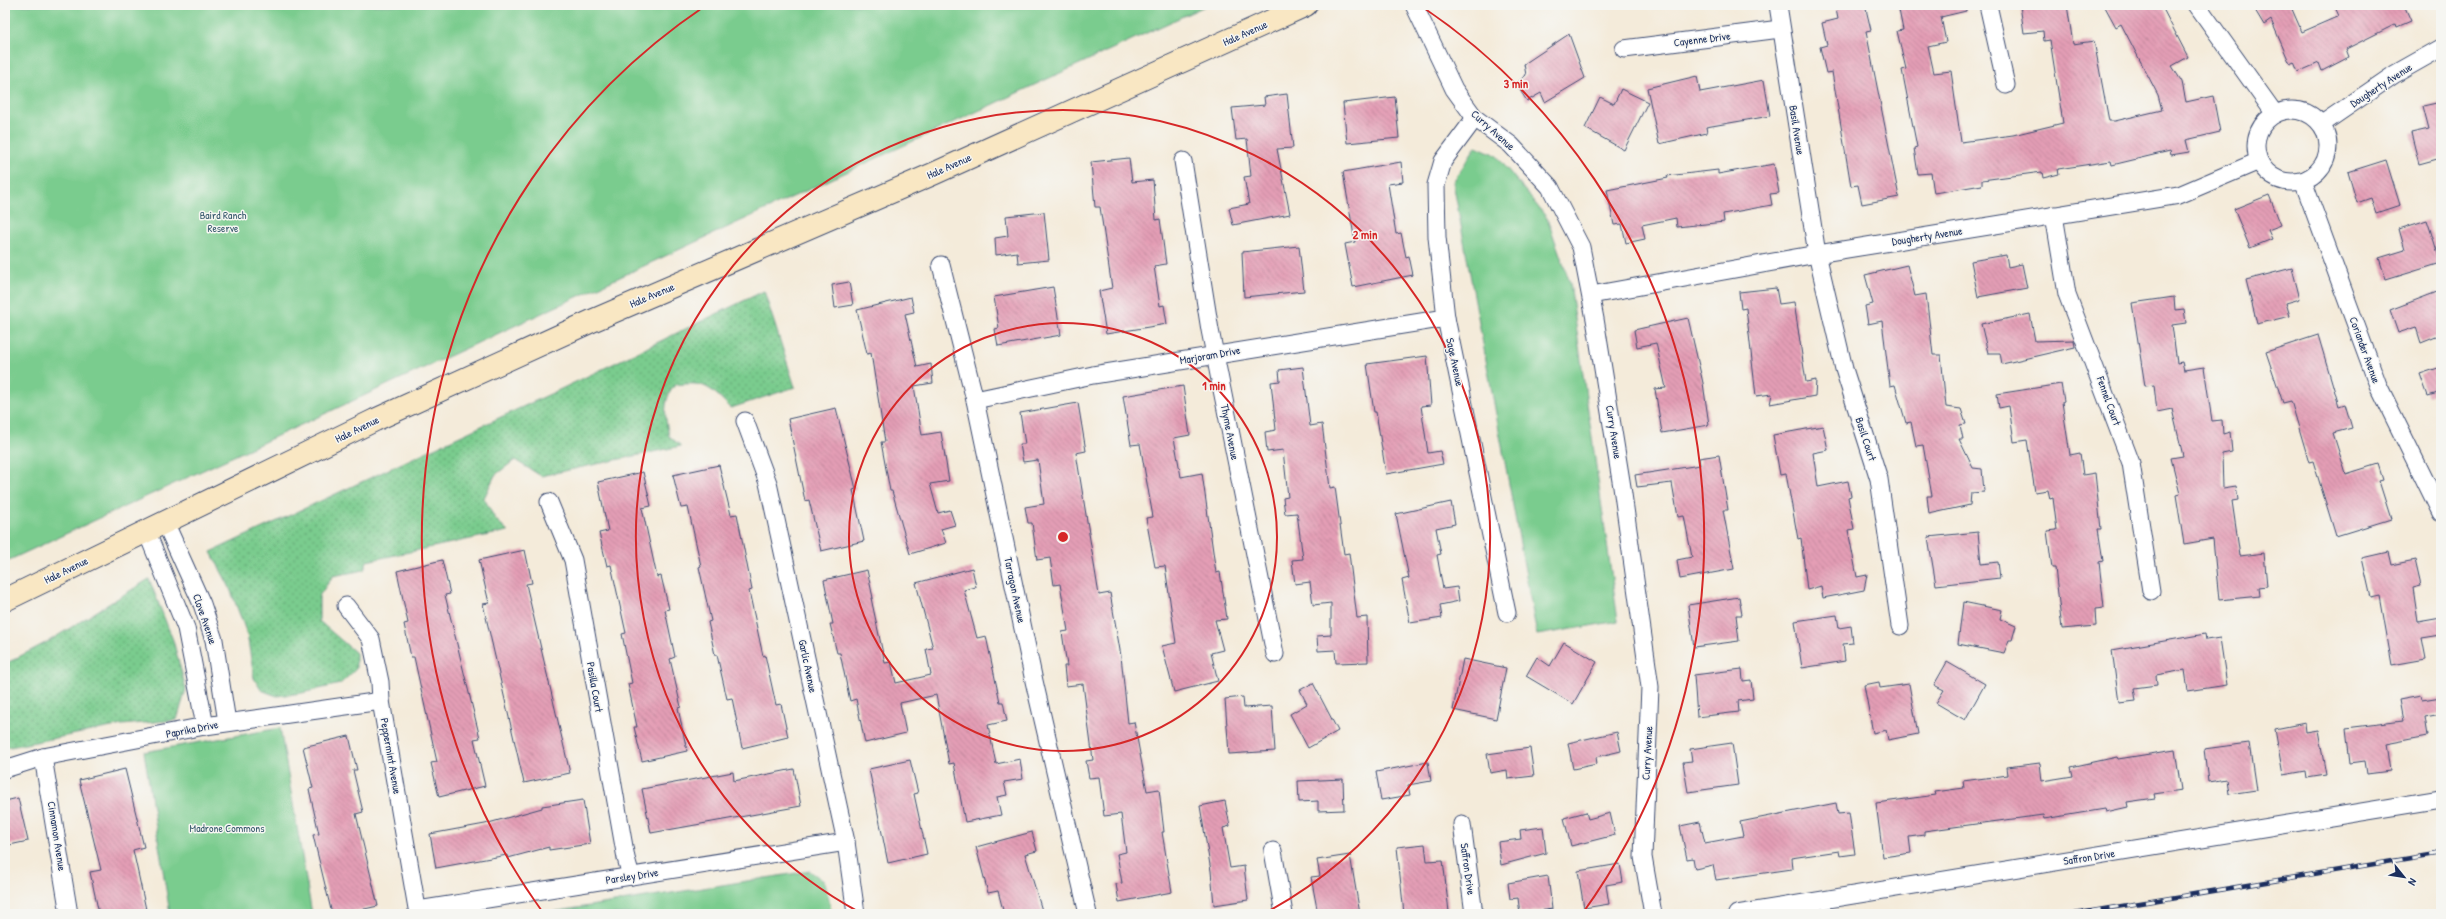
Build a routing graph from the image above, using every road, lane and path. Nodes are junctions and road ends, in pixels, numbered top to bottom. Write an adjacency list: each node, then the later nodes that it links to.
1 (1306, 5): 26 (main road, Hale Avenue)
2 (1414, 5): 11 (street, Curry Avenue)
3 (1778, 5): 6 (street, Basil Avenue)
4 (1988, 5): 9 (street)
5 (2197, 5): 10 (street)
6 (1780, 29): 8 (street, Cayenne Drive); 17 (street, Basil Avenue)
7 (2441, 48): 12 (street, Dougherty Avenue)
8 (1624, 49)
9 (2006, 85)
10 (2275, 114): 12 (street); 14 (street)
11 (1475, 118): 19 (street, Curry Avenue); 20 (street, Sage Avenue)
12 (2322, 124): 15 (street)
13 (1183, 161): 21 (street, Thyme Avenue)
14 (2259, 161): 15 (street); 16 (street, Dougherty Avenue)
15 (2303, 181): 25 (street, Coriander Avenue)
16 (2054, 215): 17 (street, Dougherty Avenue); 27 (street, Fennel Court)
17 (1817, 254): 19 (street, Dougherty Avenue); 31 (street, Basil Court)
18 (941, 266): 22 (street, Tarragon Avenue)
19 (1591, 295): 49 (street, Curry Avenue)
20 (1446, 318): 21 (street, Marjoram Drive); 30 (street, Sage Avenue)
21 (1214, 353): 22 (street, Marjoram Drive); 32 (street, Thyme Avenue)
22 (975, 400): 46 (street, Tarragon Avenue)
23 (746, 421): 40 (street, Garlic Avenue)
24 (549, 502): 42 (street, Pasilla Court)
25 (2441, 513)
26 (156, 526): 28 (main road, Hale Avenue); 34 (street, Clove Avenue); 35 (street, Clove Avenue)
27 (2151, 591)
28 (5, 600)
29 (346, 606): 33 (street, Peppermint Avenue)
30 (1507, 613)
31 (1900, 626)
32 (1275, 654)
33 (381, 701): 34 (street, Paprika Drive); 43 (street, Peppermint Avenue)
34 (227, 722): 35 (street, Paprika Drive)
35 (205, 726): 36 (street, Paprika Drive)
36 (43, 757): 37 (street, Paprika Drive); 44 (street, Cinnamon Avenue)
37 (5, 769)
38 (2441, 799): 50 (street, Saffron Drive)
39 (1462, 824): 48 (street, Saffron Drive)
40 (846, 842): 42 (street, Parsley Drive); 45 (street, Garlic Avenue)
41 (1273, 851): 47 (street)
42 (631, 876): 43 (street, Parsley Drive)
43 (418, 912)
44 (68, 914)
45 (856, 914)
46 (1088, 914)
47 (1284, 914)
48 (1474, 914)
49 (1653, 914)
50 (1737, 914)

